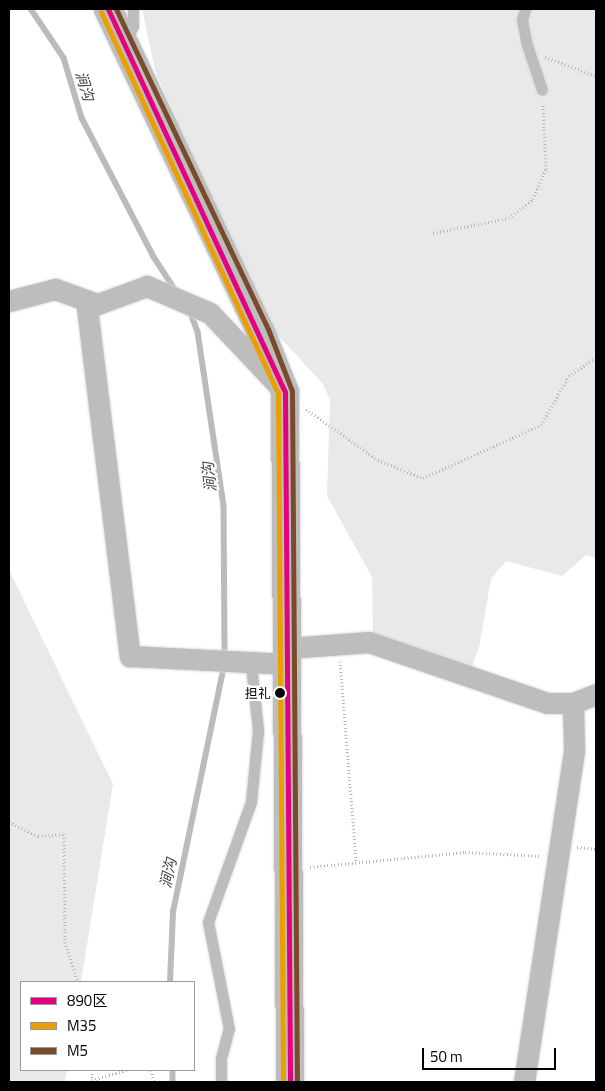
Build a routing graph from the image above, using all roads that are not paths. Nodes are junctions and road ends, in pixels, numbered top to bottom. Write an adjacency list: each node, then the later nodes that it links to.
1 (108, 9): 4 (highway)
2 (133, 9): 4 (lane)
3 (525, 9): 5 (lane)
4 (123, 44): 8 (highway)
5 (542, 90)
6 (9, 301): 7 (street)
7 (97, 304): 8 (street); 10 (street)
8 (284, 392): 9 (highway)
9 (288, 656): 10 (street); 12 (street); 14 (highway)
10 (250, 665): 13 (lane)
11 (596, 694): 12 (street)
12 (573, 703): 15 (street)
13 (221, 1082)
14 (290, 1082)
15 (524, 1082)

